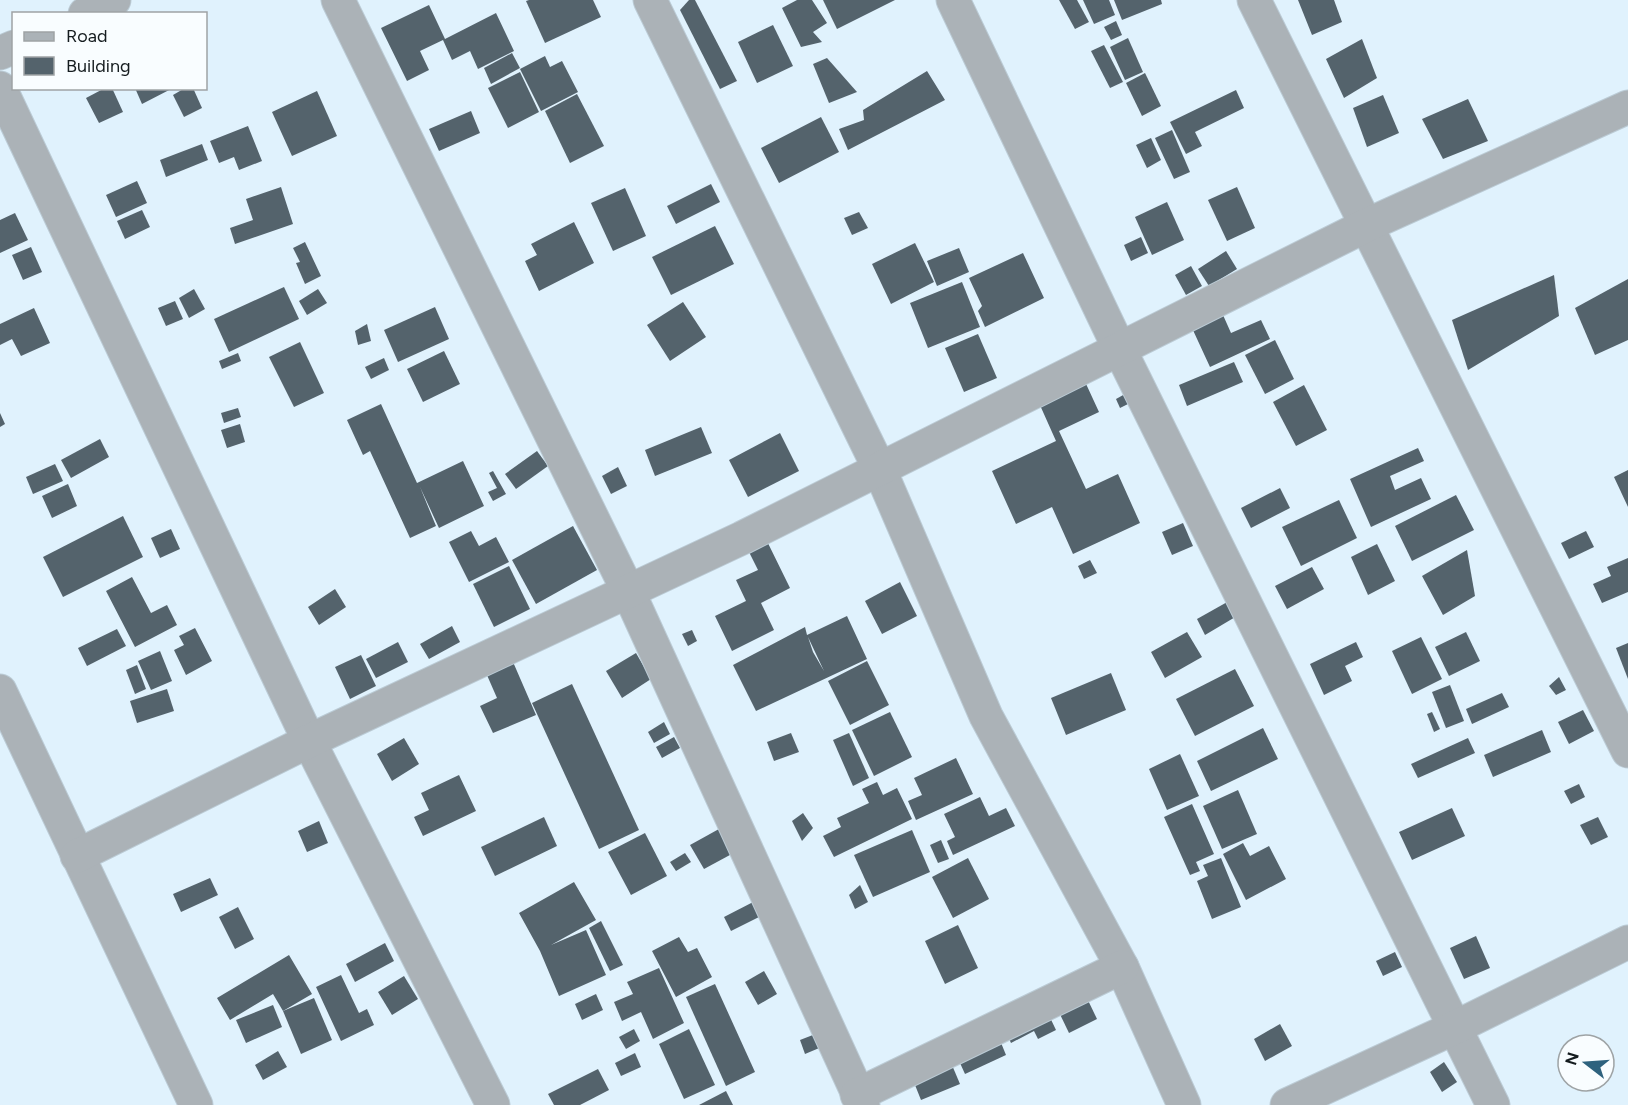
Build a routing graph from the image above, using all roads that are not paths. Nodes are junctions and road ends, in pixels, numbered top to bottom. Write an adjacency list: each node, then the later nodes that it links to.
1 (114, 0): 6 (street)
2 (338, 0): 12 (street)
3 (650, 0): 11 (street)
4 (953, 0): 10 (street)
5 (1254, 0): 9 (street)
6 (89, 12)
7 (0, 88): 14 (street)
8 (1628, 107): 9 (street)
9 (1367, 225): 10 (street); 15 (street)
10 (1119, 348): 11 (street); 19 (street)
11 (879, 468): 12 (street); 18 (street)
12 (629, 593): 14 (street); 20 (street)
13 (0, 691): 16 (street)
14 (309, 741): 16 (street); 22 (street)
15 (1628, 752)
16 (77, 856): 21 (street)
17 (1628, 942): 19 (street)
18 (1122, 966): 20 (street); 23 (street)
19 (1456, 1027): 24 (street); 25 (street)
20 (860, 1100)
21 (196, 1105)
22 (493, 1105)
23 (1185, 1105)
24 (1287, 1105)
25 (1493, 1105)

